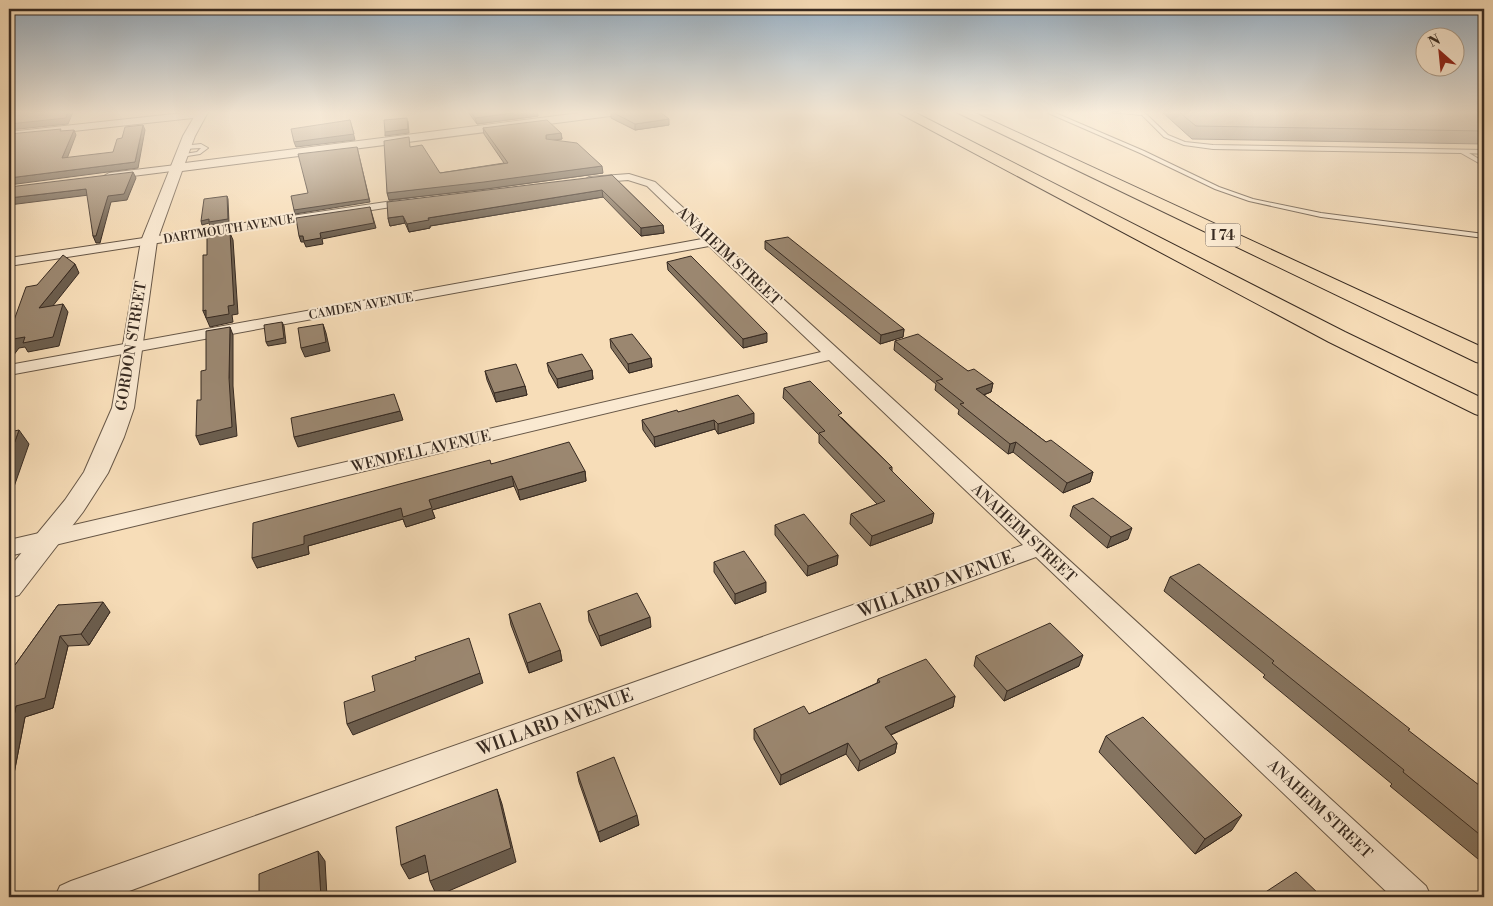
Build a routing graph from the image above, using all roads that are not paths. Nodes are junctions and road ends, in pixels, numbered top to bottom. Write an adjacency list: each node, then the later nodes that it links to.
1 (181, 154): 7 (street, GORDON STREET)
2 (206, 154): 7 (street)
3 (985, 154): 21 (highway, I 74)
4 (1052, 154): 19 (highway, I 74)
5 (1147, 154): 13 (lane)
6 (1467, 154): 8 (lane)
7 (180, 157): 10 (street); 14 (street, GORDON STREET)
8 (1484, 164)
9 (628, 177): 11 (street); 15 (street, ANAHEIM STREET)
10 (97, 178)
11 (579, 181)
12 (426, 199): 14 (street, DARTMOUTH AVENUE)
13 (1484, 236)
14 (149, 241): 16 (street, DARTMOUTH AVENUE); 17 (street, GORDON STREET)
15 (713, 241): 17 (street, CAMDEN AVENUE); 18 (street, ANAHEIM STREET)
16 (9, 262)
17 (131, 348): 20 (street, CAMDEN AVENUE); 22 (street, GORDON STREET)
18 (833, 354): 22 (street, WENDELL AVENUE); 23 (street, ANAHEIM STREET)
19 (1484, 356)
20 (9, 370)
21 (1484, 409)
22 (48, 538): 24 (street, WENDELL AVENUE); 25 (street, GORDON STREET)
23 (1040, 547): 26 (street, WILLARD AVENUE); 27 (street, ANAHEIM STREET)
24 (9, 548)
25 (9, 587)
26 (70, 897)
27 (1415, 897)

